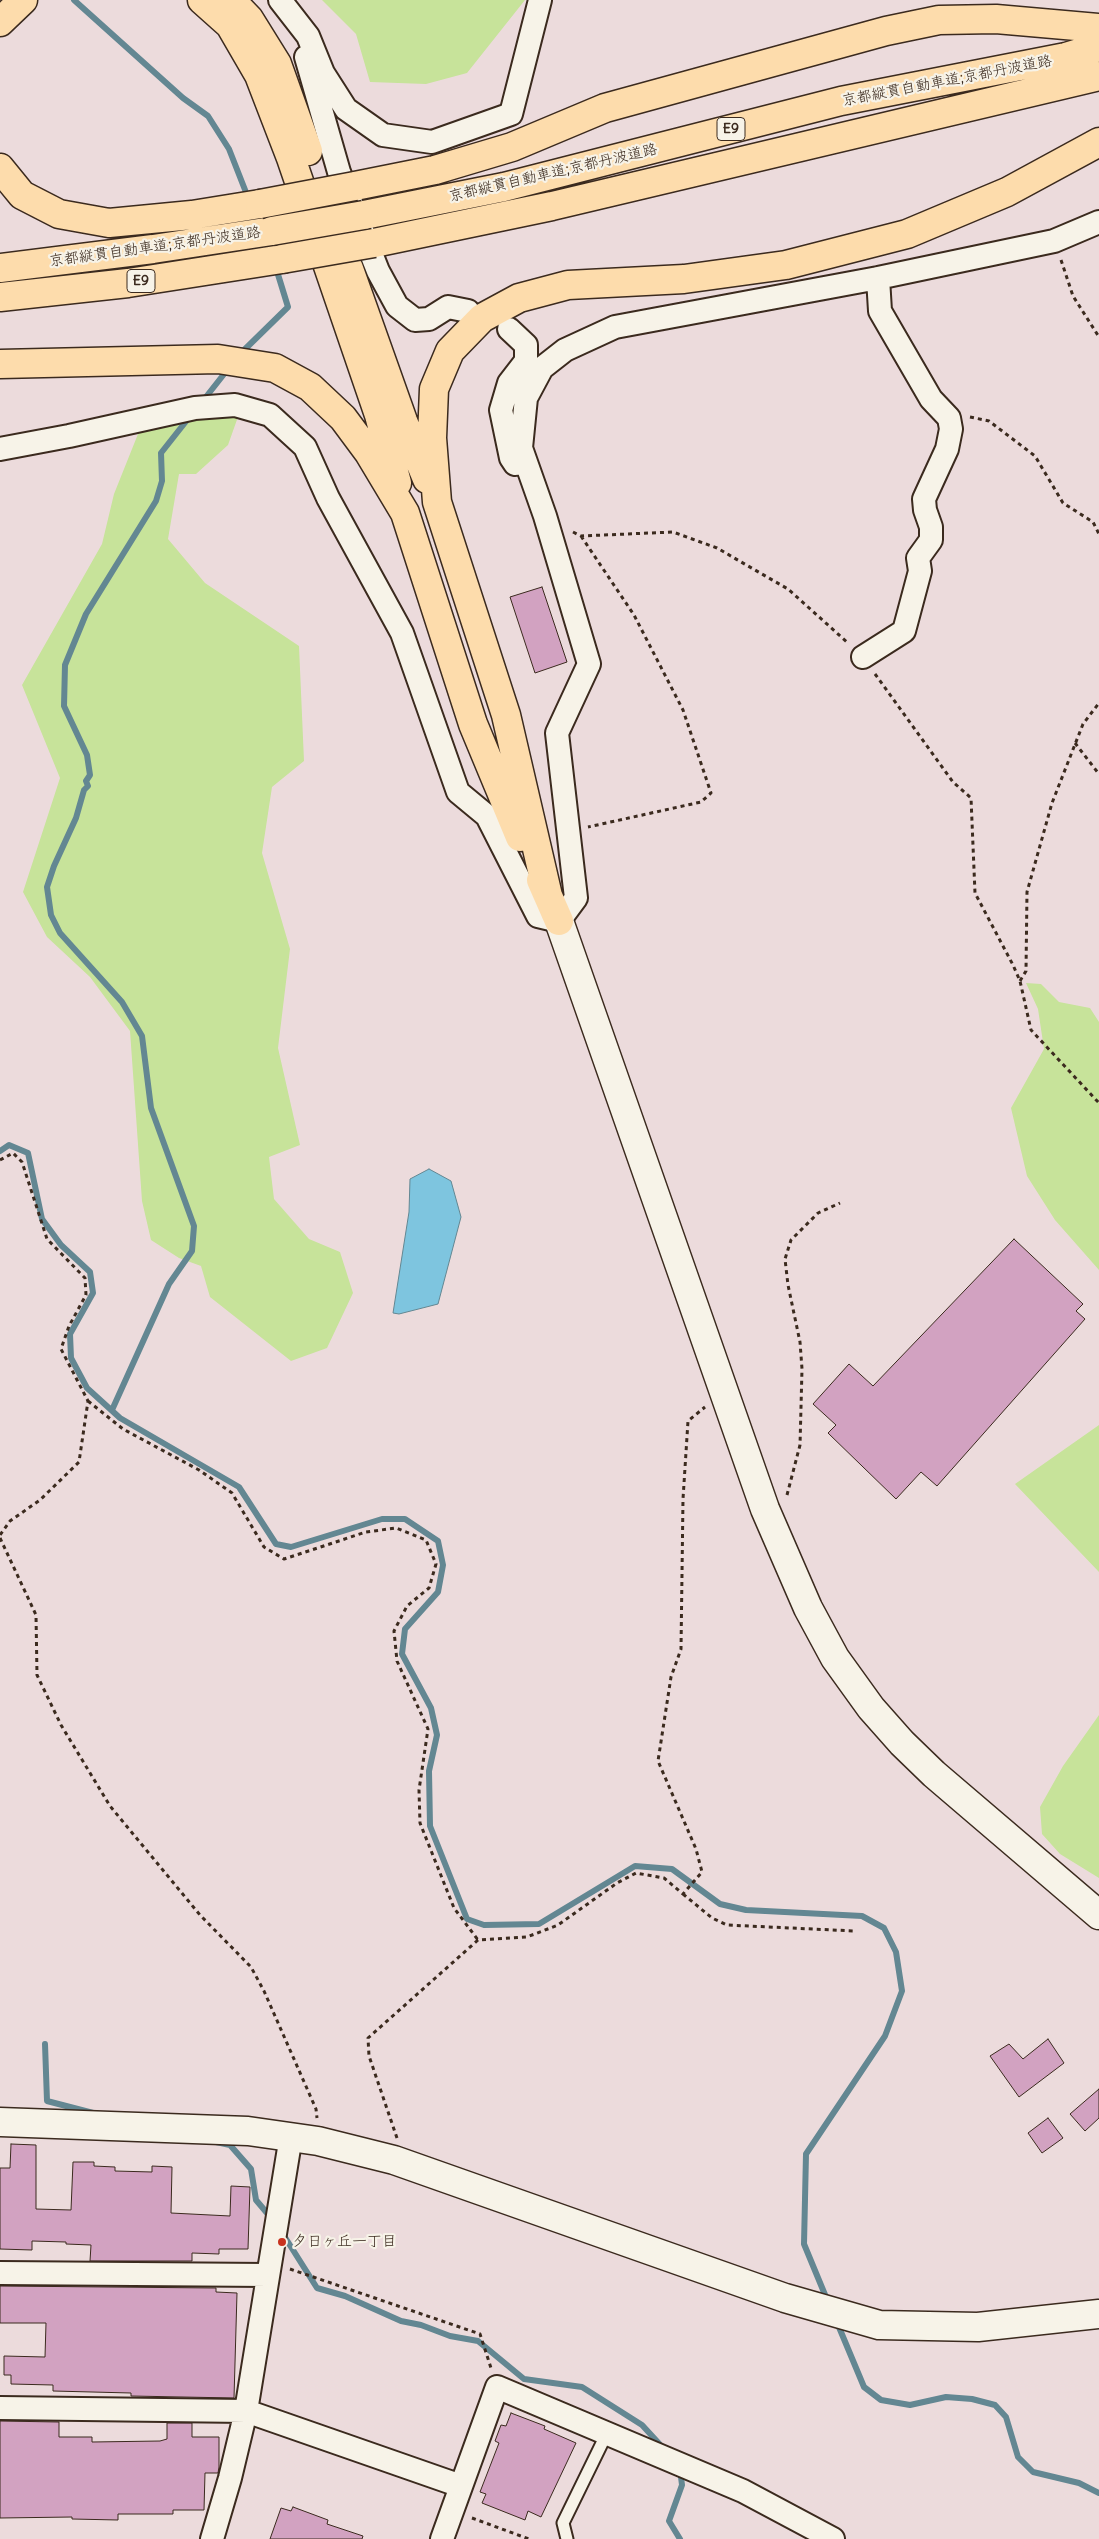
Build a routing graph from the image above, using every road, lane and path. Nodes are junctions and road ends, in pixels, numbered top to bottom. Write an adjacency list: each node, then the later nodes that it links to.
1 (23, 0): 6 (highway)
2 (202, 0): 26 (highway)
3 (231, 0): 25 (highway)
4 (280, 0): 8 (street)
5 (540, 0): 8 (street)
6 (0, 22)
7 (1099, 28): 12 (highway, bridge)
8 (308, 36): 18 (street)
9 (1099, 47): 15 (highway, 京都縦貫自動車道;京都丹波道路 / E9, bridge)
10 (1099, 76): 17 (highway, 京都縦貫自動車道;京都丹波道路 / E9, bridge)
11 (1099, 142): 25 (highway)
12 (0, 168)
13 (1099, 222): 14 (street)
14 (1054, 241): 16 (street); 20 (path)
15 (0, 268)
16 (878, 278): 22 (street); 24 (street)
17 (0, 297)
18 (468, 311)
19 (508, 329): 24 (street)
20 (1099, 337)
21 (0, 364): 26 (highway)
22 (949, 418): 28 (path); 30 (street)
23 (0, 449): 36 (street)
24 (536, 492): 27 (street)
25 (437, 502): 35 (highway)
26 (405, 513): 35 (highway)
27 (545, 516): 29 (path); 34 (street)
28 (1099, 534)
29 (581, 536): 30 (path); 34 (path)
30 (863, 657): 37 (path)
31 (1099, 703): 32 (path)
32 (1076, 743): 33 (path); 37 (path)
33 (1099, 774)
34 (568, 831): 36 (street)
35 (548, 896): 36 (highway)
36 (559, 921): 41 (street)
37 (1020, 981): 38 (path)
38 (1099, 1103)
39 (0, 1160): 42 (path)
40 (840, 1203): 43 (path)
41 (724, 1390): 45 (path); 46 (street)
42 (88, 1401): 44 (path); 48 (path)
43 (785, 1499)
44 (0, 1536): 51 (path)
45 (683, 1894): 47 (path); 48 (path)
46 (1099, 1915)
47 (855, 1931)
48 (478, 1940): 52 (path)
49 (0, 2122): 50 (street)
50 (291, 2136): 51 (street); 53 (street)
51 (318, 2141): 52 (street)
52 (394, 2160): 55 (street)
53 (269, 2269): 54 (street); 56 (path); 58 (street)
54 (0, 2273)
55 (1099, 2314)
56 (497, 2387): 59 (street); 60 (street)
57 (0, 2408): 58 (street)
58 (246, 2410): 60 (street); 62 (street)
59 (607, 2434): 65 (lane); 66 (street)
60 (462, 2486): 61 (street)
61 (452, 2511): 63 (street); 64 (path)
62 (212, 2539)
63 (442, 2539)
64 (529, 2539)
65 (567, 2539)
66 (833, 2539)

